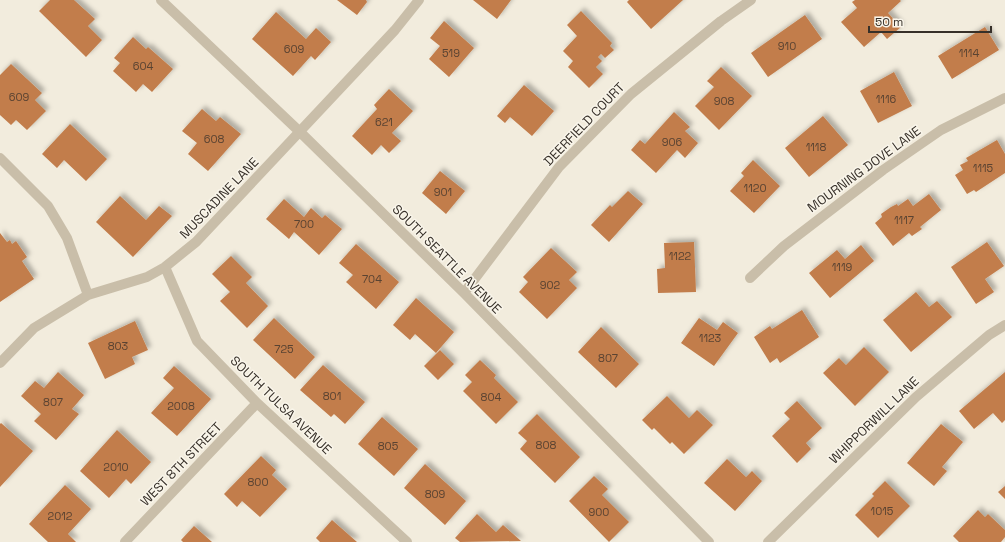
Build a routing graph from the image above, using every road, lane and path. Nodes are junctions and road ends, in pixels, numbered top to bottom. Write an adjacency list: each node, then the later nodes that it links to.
1 (161, 0): 5 (street, SOUTH SEATTLE AVENUE)
2 (419, 0): 5 (street, MUSCADINE LANE)
3 (751, 0): 9 (street, DEERFIELD COURT)
4 (1005, 98): 8 (street, MOURNING DOVE LANE)
5 (300, 132): 7 (street, MUSCADINE LANE); 9 (street, SOUTH SEATTLE AVENUE)
6 (0, 158): 10 (street)
7 (165, 267): 10 (street, MUSCADINE LANE); 13 (street, SOUTH TULSA AVENUE)
8 (750, 278)
9 (464, 294): 16 (street, SOUTH SEATTLE AVENUE)
10 (88, 296): 12 (street, MUSCADINE LANE)
11 (1005, 325): 17 (street, WHIPPORWILL LANE)
12 (0, 363)
13 (257, 403): 14 (street, WEST 8TH STREET); 15 (street, SOUTH TULSA AVENUE)
14 (125, 542)
15 (407, 542)
16 (709, 542)
17 (768, 542)

